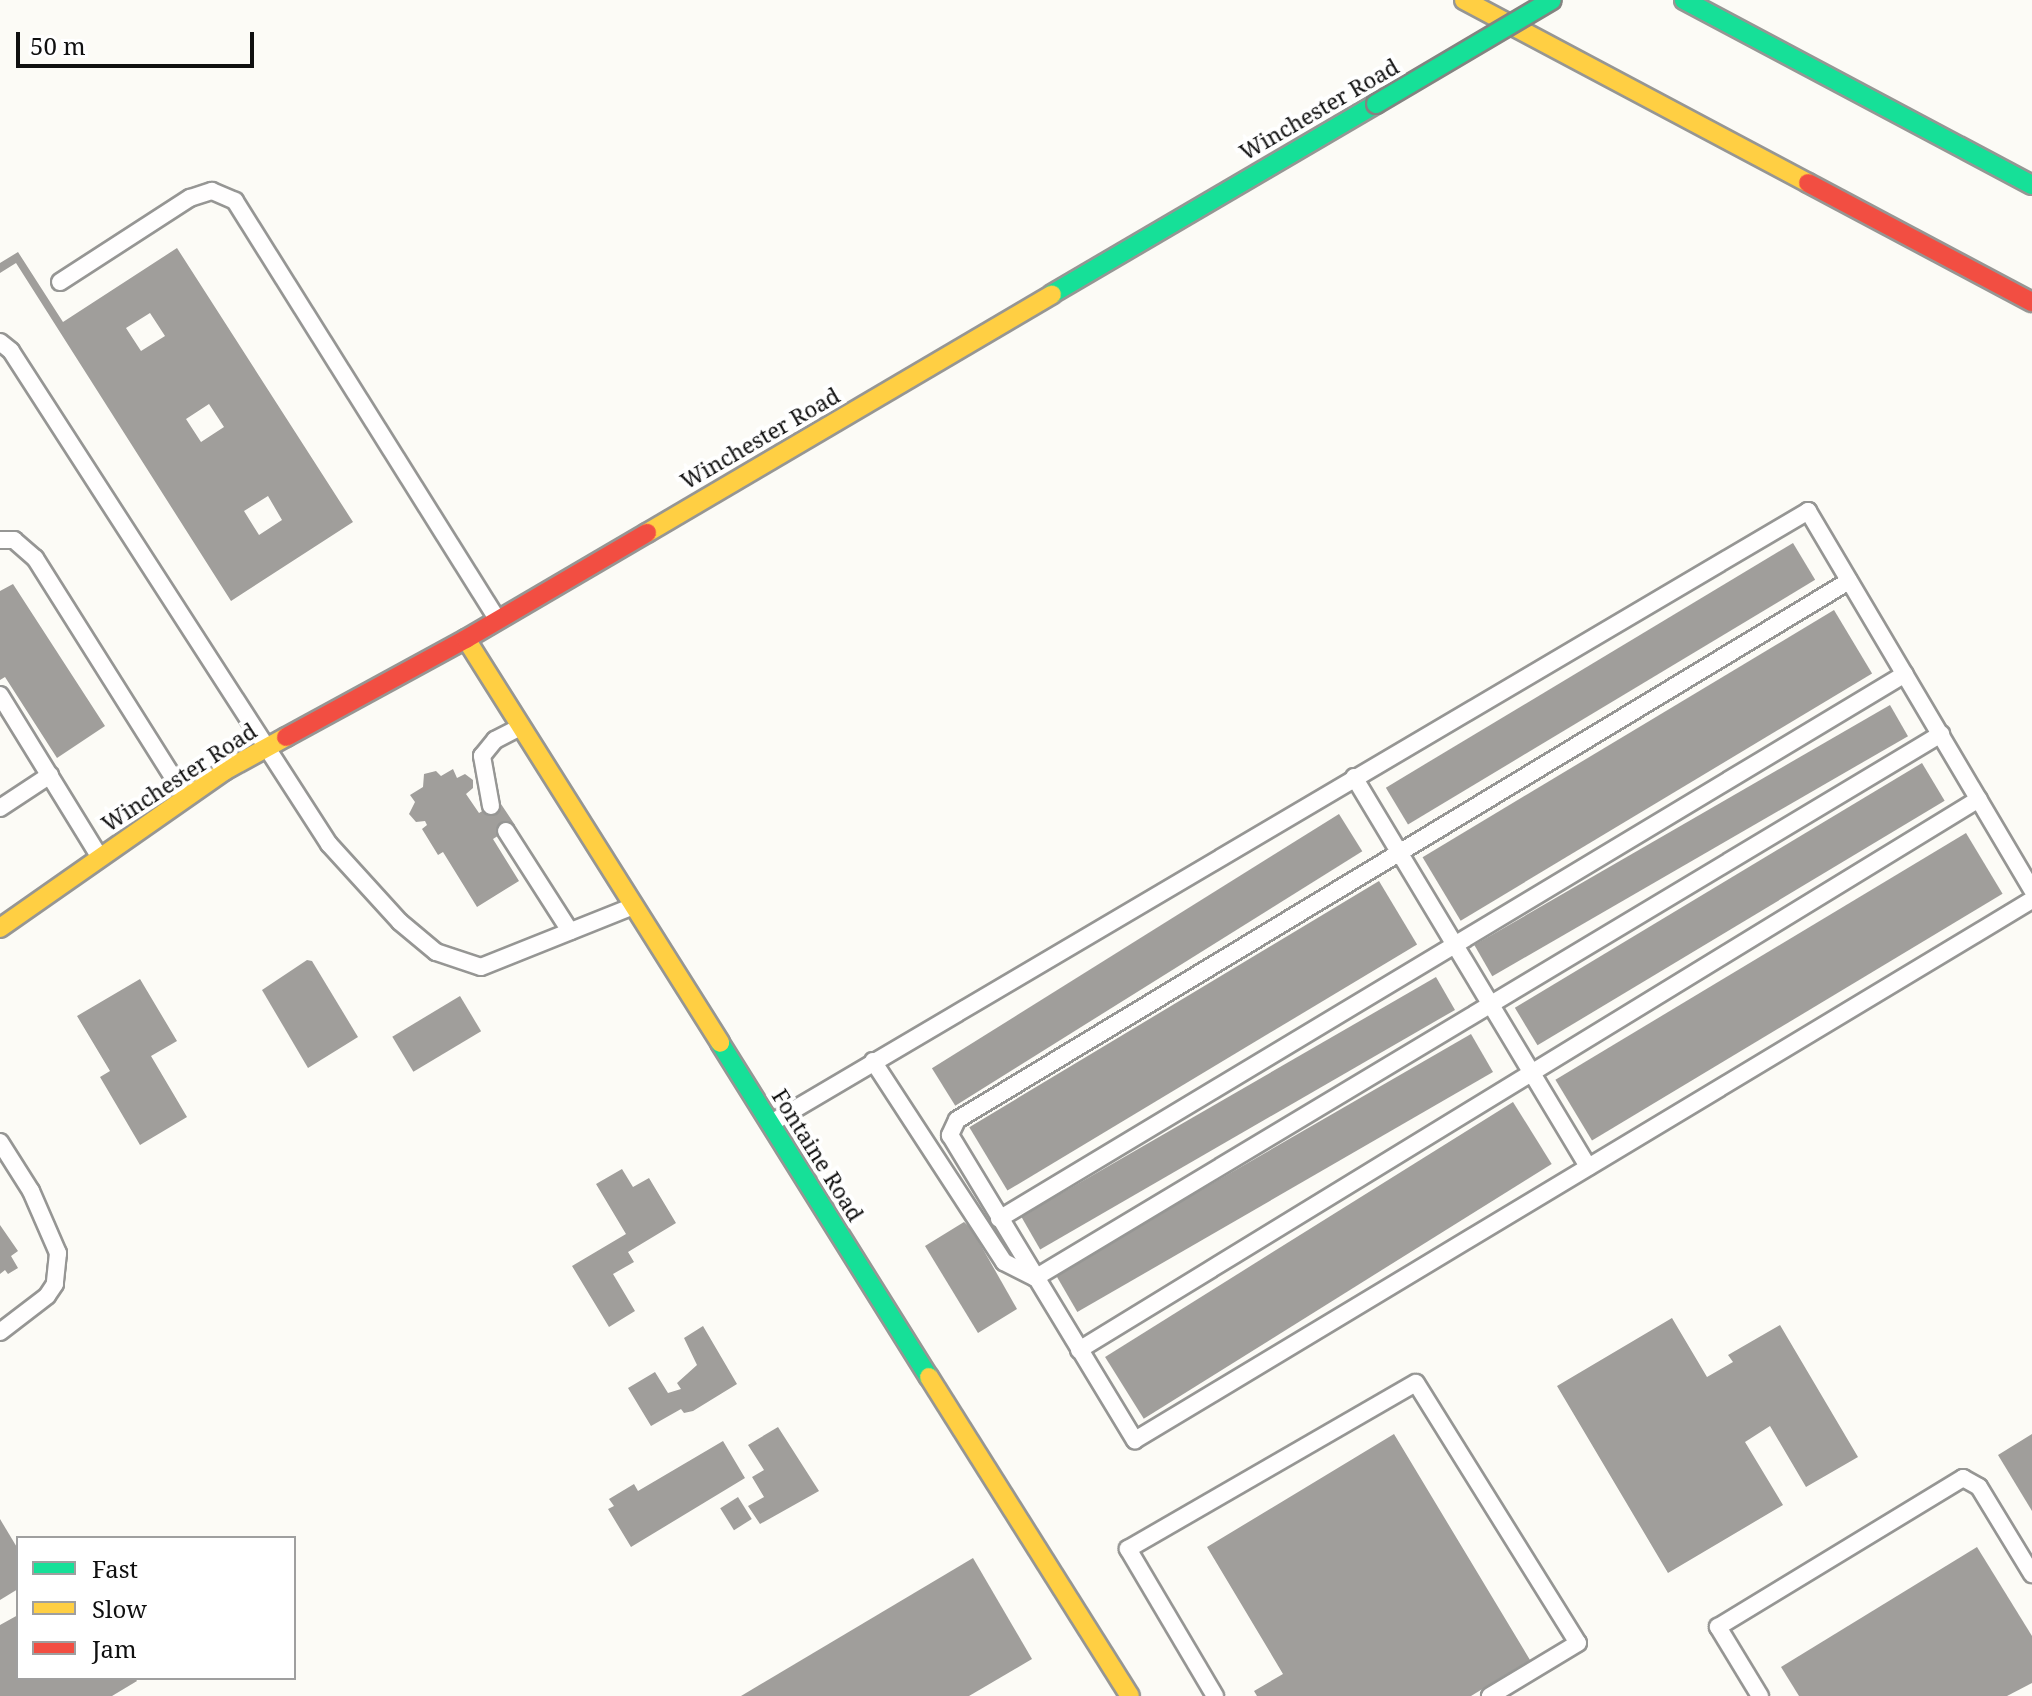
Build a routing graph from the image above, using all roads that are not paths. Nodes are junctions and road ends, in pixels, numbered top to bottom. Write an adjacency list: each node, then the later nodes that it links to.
1 (1464, 0): 6 (main road)
2 (1552, 0): 10 (main road, Winchester Road, bridge)
3 (1684, 0): 4 (main road)
4 (2032, 185)
5 (60, 282): 10 (lane)
6 (2032, 302)
7 (0, 342): 16 (lane)
8 (0, 540): 19 (lane)
9 (1849, 581): 12 (lane); 18 (lane); 24 (lane)
10 (497, 621): 11 (main road, Winchester Road)
11 (466, 639): 14 (main road, Fontaine Road); 16 (main road, Winchester Road)
12 (1905, 674): 15 (lane); 31 (lane)
13 (0, 695): 17 (lane)
14 (521, 727): 21 (lane); 28 (main road, Fontaine Road)
15 (1941, 734): 20 (lane); 32 (lane)
16 (268, 746): 19 (main road, Winchester Road); 30 (lane)
17 (50, 775): 22 (lane); 25 (lane)
18 (1354, 777): 24 (lane); 33 (lane)
19 (185, 798): 25 (main road, Winchester Road)
20 (1979, 799): 26 (lane); 34 (lane)
21 (491, 806)
22 (0, 808)
23 (506, 831): 30 (lane)
24 (1400, 853): 31 (lane); 38 (lane)
25 (100, 857): 29 (main road, Winchester Road)
26 (2032, 890)
27 (2032, 900): 37 (lane)
28 (633, 906): 30 (lane); 35 (main road, Fontaine Road)
29 (0, 928)
30 (570, 931)
31 (1455, 945): 32 (lane); 38 (lane)
32 (1490, 1003): 34 (lane); 39 (lane)
33 (873, 1061): 35 (lane); 39 (lane)
34 (1531, 1072): 37 (lane); 41 (lane)
35 (770, 1124): 43 (main road, Fontaine Road)
36 (0, 1142): 40 (lane)
37 (1588, 1167): 41 (lane)
38 (999, 1219): 39 (lane)
39 (1035, 1278): 41 (lane)
40 (0, 1332)
41 (1079, 1350)
42 (2032, 1574): 46 (lane)
43 (1130, 1696)
44 (1215, 1696): 45 (lane)
45 (1490, 1696)
46 (1760, 1696)

